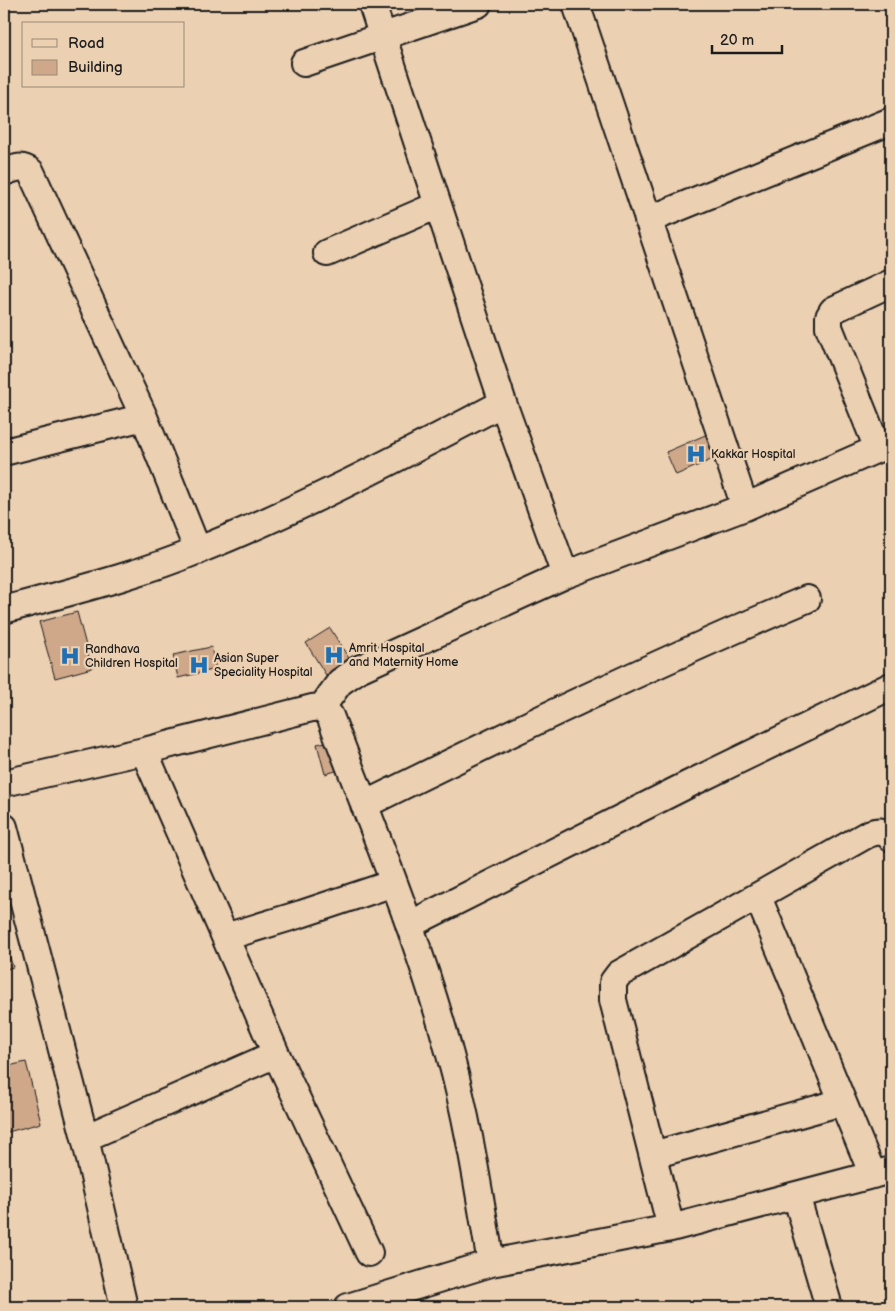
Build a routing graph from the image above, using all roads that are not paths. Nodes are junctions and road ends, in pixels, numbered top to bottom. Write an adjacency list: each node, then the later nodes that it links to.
1 (372, 4): 4 (street)
2 (478, 4): 4 (street)
3 (576, 4): 9 (street)
4 (384, 36): 5 (street); 8 (street)
5 (304, 63)
6 (891, 121): 9 (street)
7 (4, 172): 13 (street)
8 (438, 204): 10 (street); 12 (street)
9 (648, 220): 16 (street)
10 (327, 253)
11 (891, 283): 14 (street)
12 (503, 403): 17 (street); 18 (street)
13 (144, 417): 15 (street); 17 (street)
14 (885, 446): 16 (street)
15 (4, 452)
16 (745, 507): 18 (street)
17 (198, 551): 20 (street)
18 (566, 575): 22 (street)
19 (807, 598): 25 (street)
20 (4, 610)
21 (891, 686): 30 (street)
22 (322, 707): 23 (street); 25 (street)
23 (144, 751): 24 (street); 31 (street)
24 (4, 783)
25 (364, 806): 28 (street)
26 (4, 827): 34 (street)
27 (891, 838): 29 (street)
28 (394, 883): 30 (street); 31 (street)
29 (758, 897): 33 (street); 35 (street)
30 (409, 924): 40 (street)
31 (225, 937): 32 (street)
32 (276, 1054): 34 (street); 39 (street)
33 (842, 1102): 35 (street); 36 (street)
34 (85, 1138): 41 (street)
35 (653, 1155): 38 (street)
36 (882, 1172): 37 (street)
37 (796, 1195): 38 (street); 43 (street)
38 (671, 1228): 40 (street)
39 (369, 1253)
40 (491, 1263): 42 (street)
41 (124, 1307)
42 (348, 1307)
43 (829, 1307)

